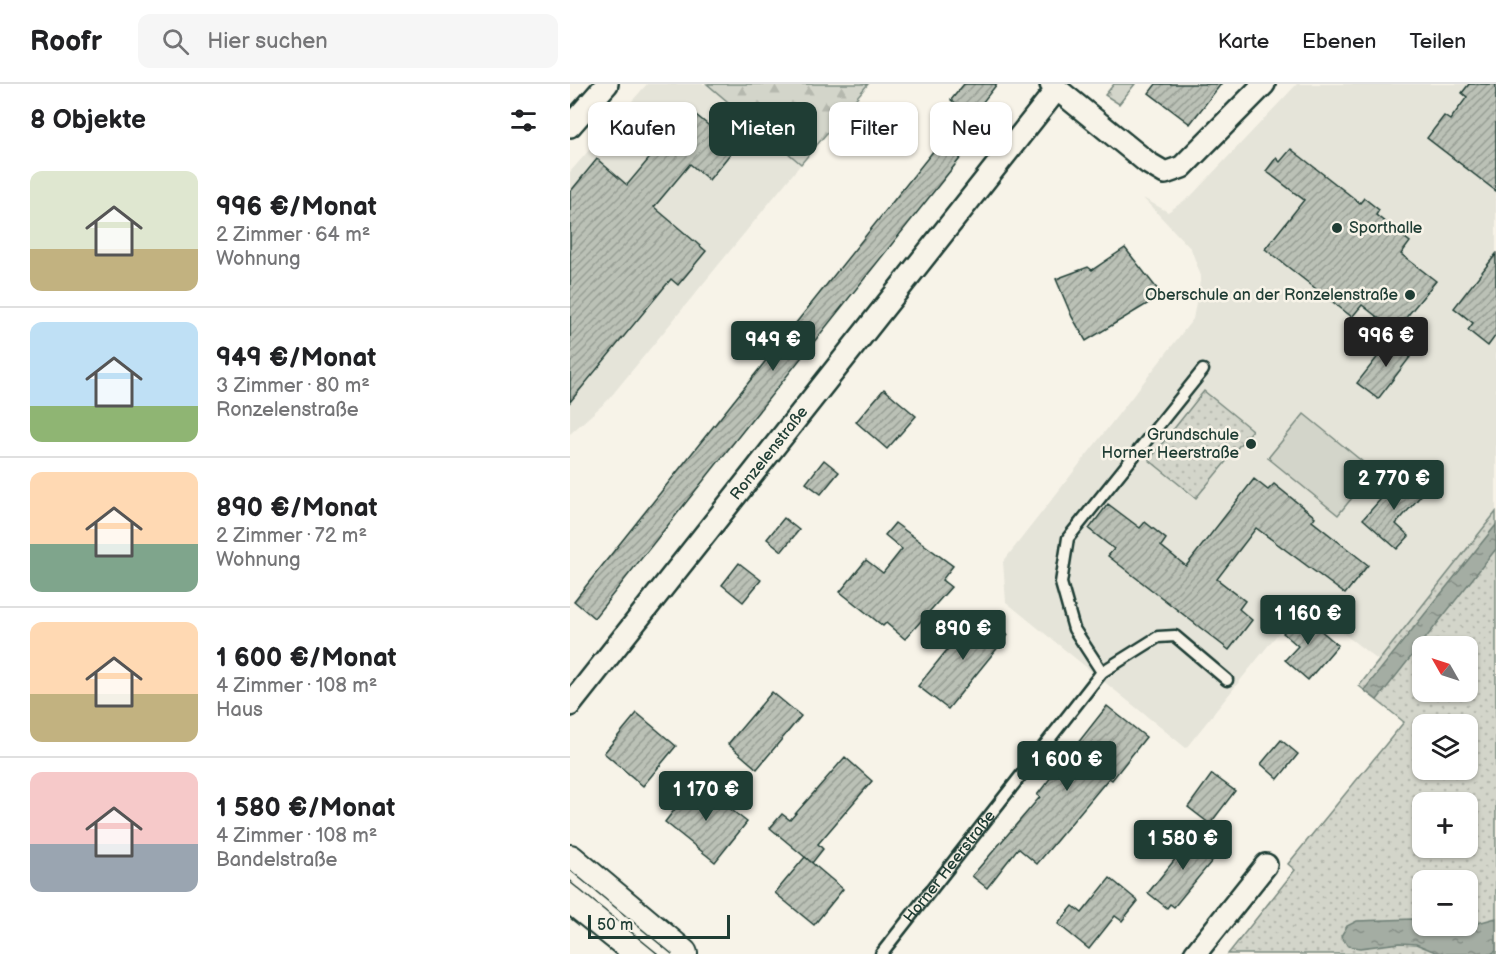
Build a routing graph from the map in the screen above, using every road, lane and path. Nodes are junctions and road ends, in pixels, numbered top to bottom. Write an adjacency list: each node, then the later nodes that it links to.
1 (607, 84): 4 (street)
2 (1264, 84): 3 (street, Ronzelenstraße)
3 (1054, 86): 8 (street, Ronzelenstraße)
4 (570, 126)
5 (1203, 370): 6 (lane)
6 (1102, 672): 7 (lane, Horner Heerstraße); 16 (lane, Horner Heerstraße)
7 (1227, 680)
8 (570, 705)
9 (570, 860): 15 (main road)
10 (1266, 865): 17 (street)
11 (570, 876): 14 (lane)
12 (570, 897): 13 (main road)
13 (641, 954)
14 (665, 954)
15 (682, 954)
16 (881, 954)
17 (1195, 954)

